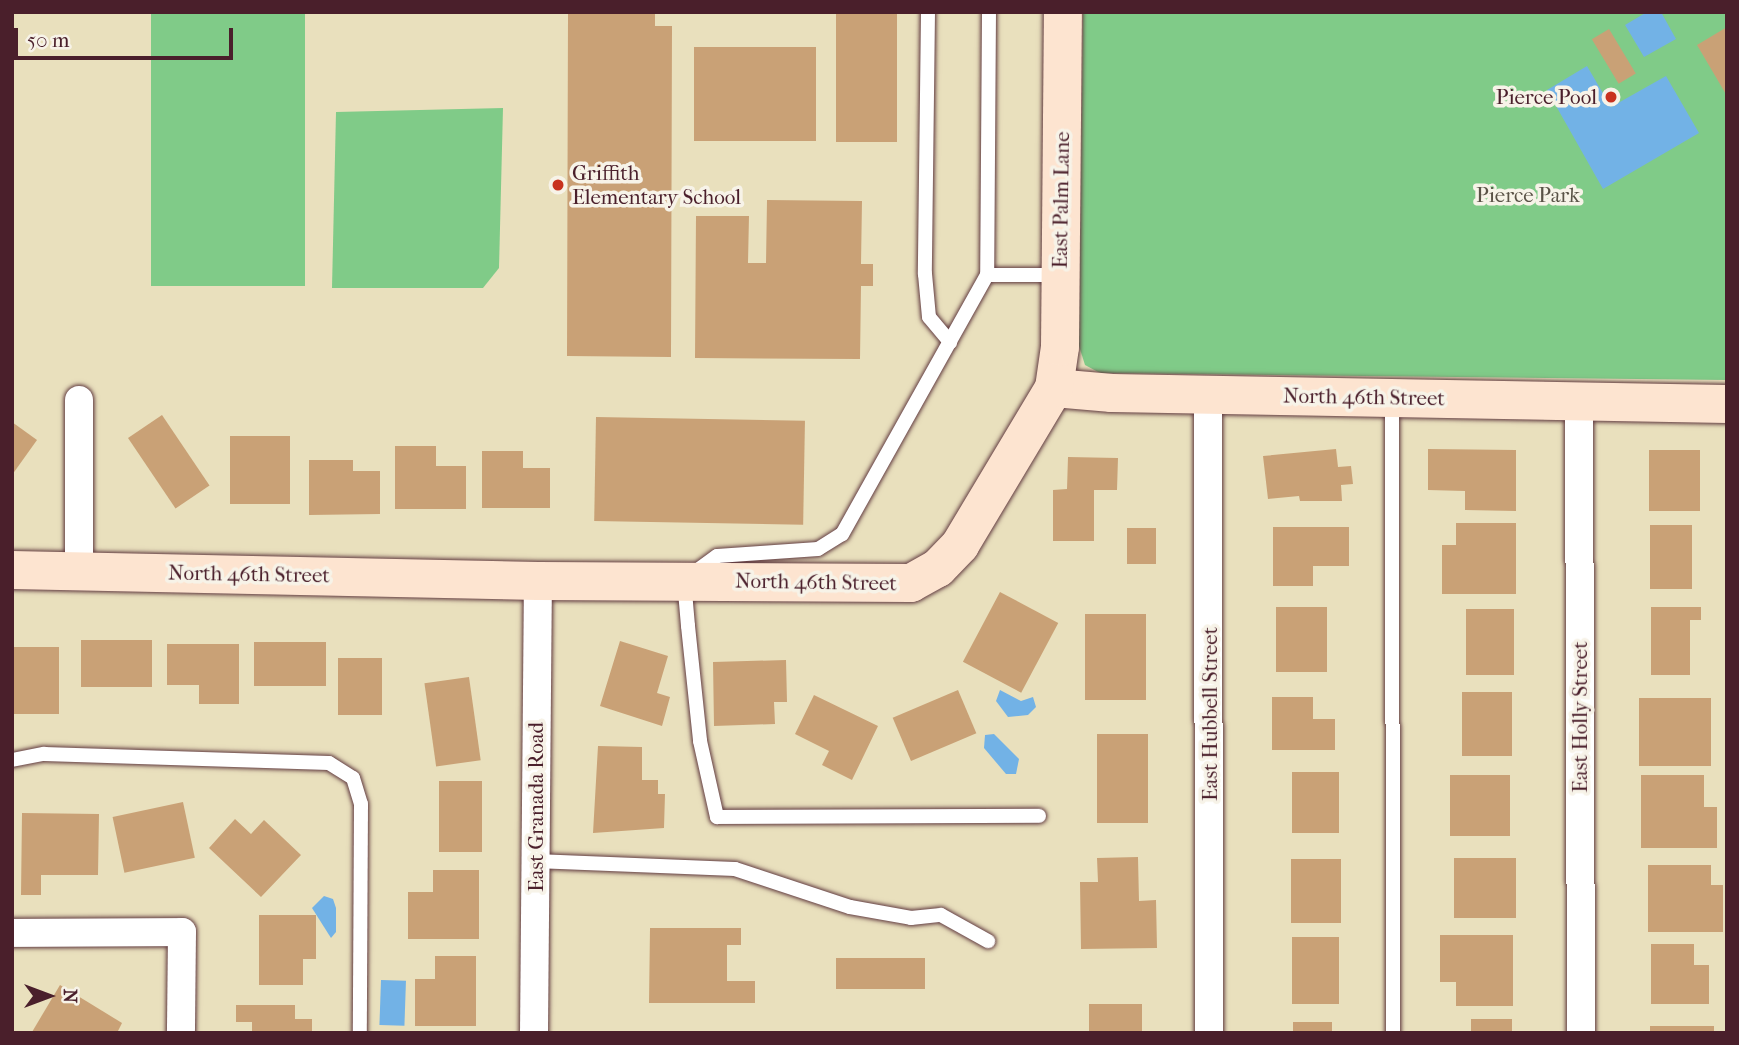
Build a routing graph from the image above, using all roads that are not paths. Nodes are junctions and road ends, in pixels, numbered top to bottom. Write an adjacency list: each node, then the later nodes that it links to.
1 (928, 12): 6 (lane)
2 (989, 12): 4 (lane)
3 (1063, 12): 5 (street, East Palm Lane)
4 (987, 275): 5 (lane); 6 (lane)
5 (1060, 275): 7 (street, East Palm Lane)
6 (950, 342): 15 (lane)
7 (1054, 388): 8 (street, North 46th Street); 15 (street, North 46th Street)
8 (1208, 395): 9 (street, North 46th Street); 25 (street, East Hubbell Street)
9 (1392, 398): 11 (street, North 46th Street); 26 (lane)
10 (79, 400): 13 (street)
11 (1579, 401): 12 (street, North 46th Street); 27 (street, East Holly Street)
12 (1727, 404)
13 (79, 569): 14 (street, North 46th Street); 16 (street, North 46th Street)
14 (12, 570)
15 (684, 580): 16 (street, North 46th Street); 18 (lane)
16 (538, 581): 19 (street, East Granada Road)
17 (12, 760): 23 (lane)
18 (1039, 816)
19 (535, 861): 21 (lane); 24 (street, East Granada Road)
20 (12, 933): 22 (street)
21 (988, 941)
22 (181, 1033)
23 (360, 1033)
24 (534, 1033)
25 (1209, 1033)
26 (1393, 1033)
27 (1581, 1033)

